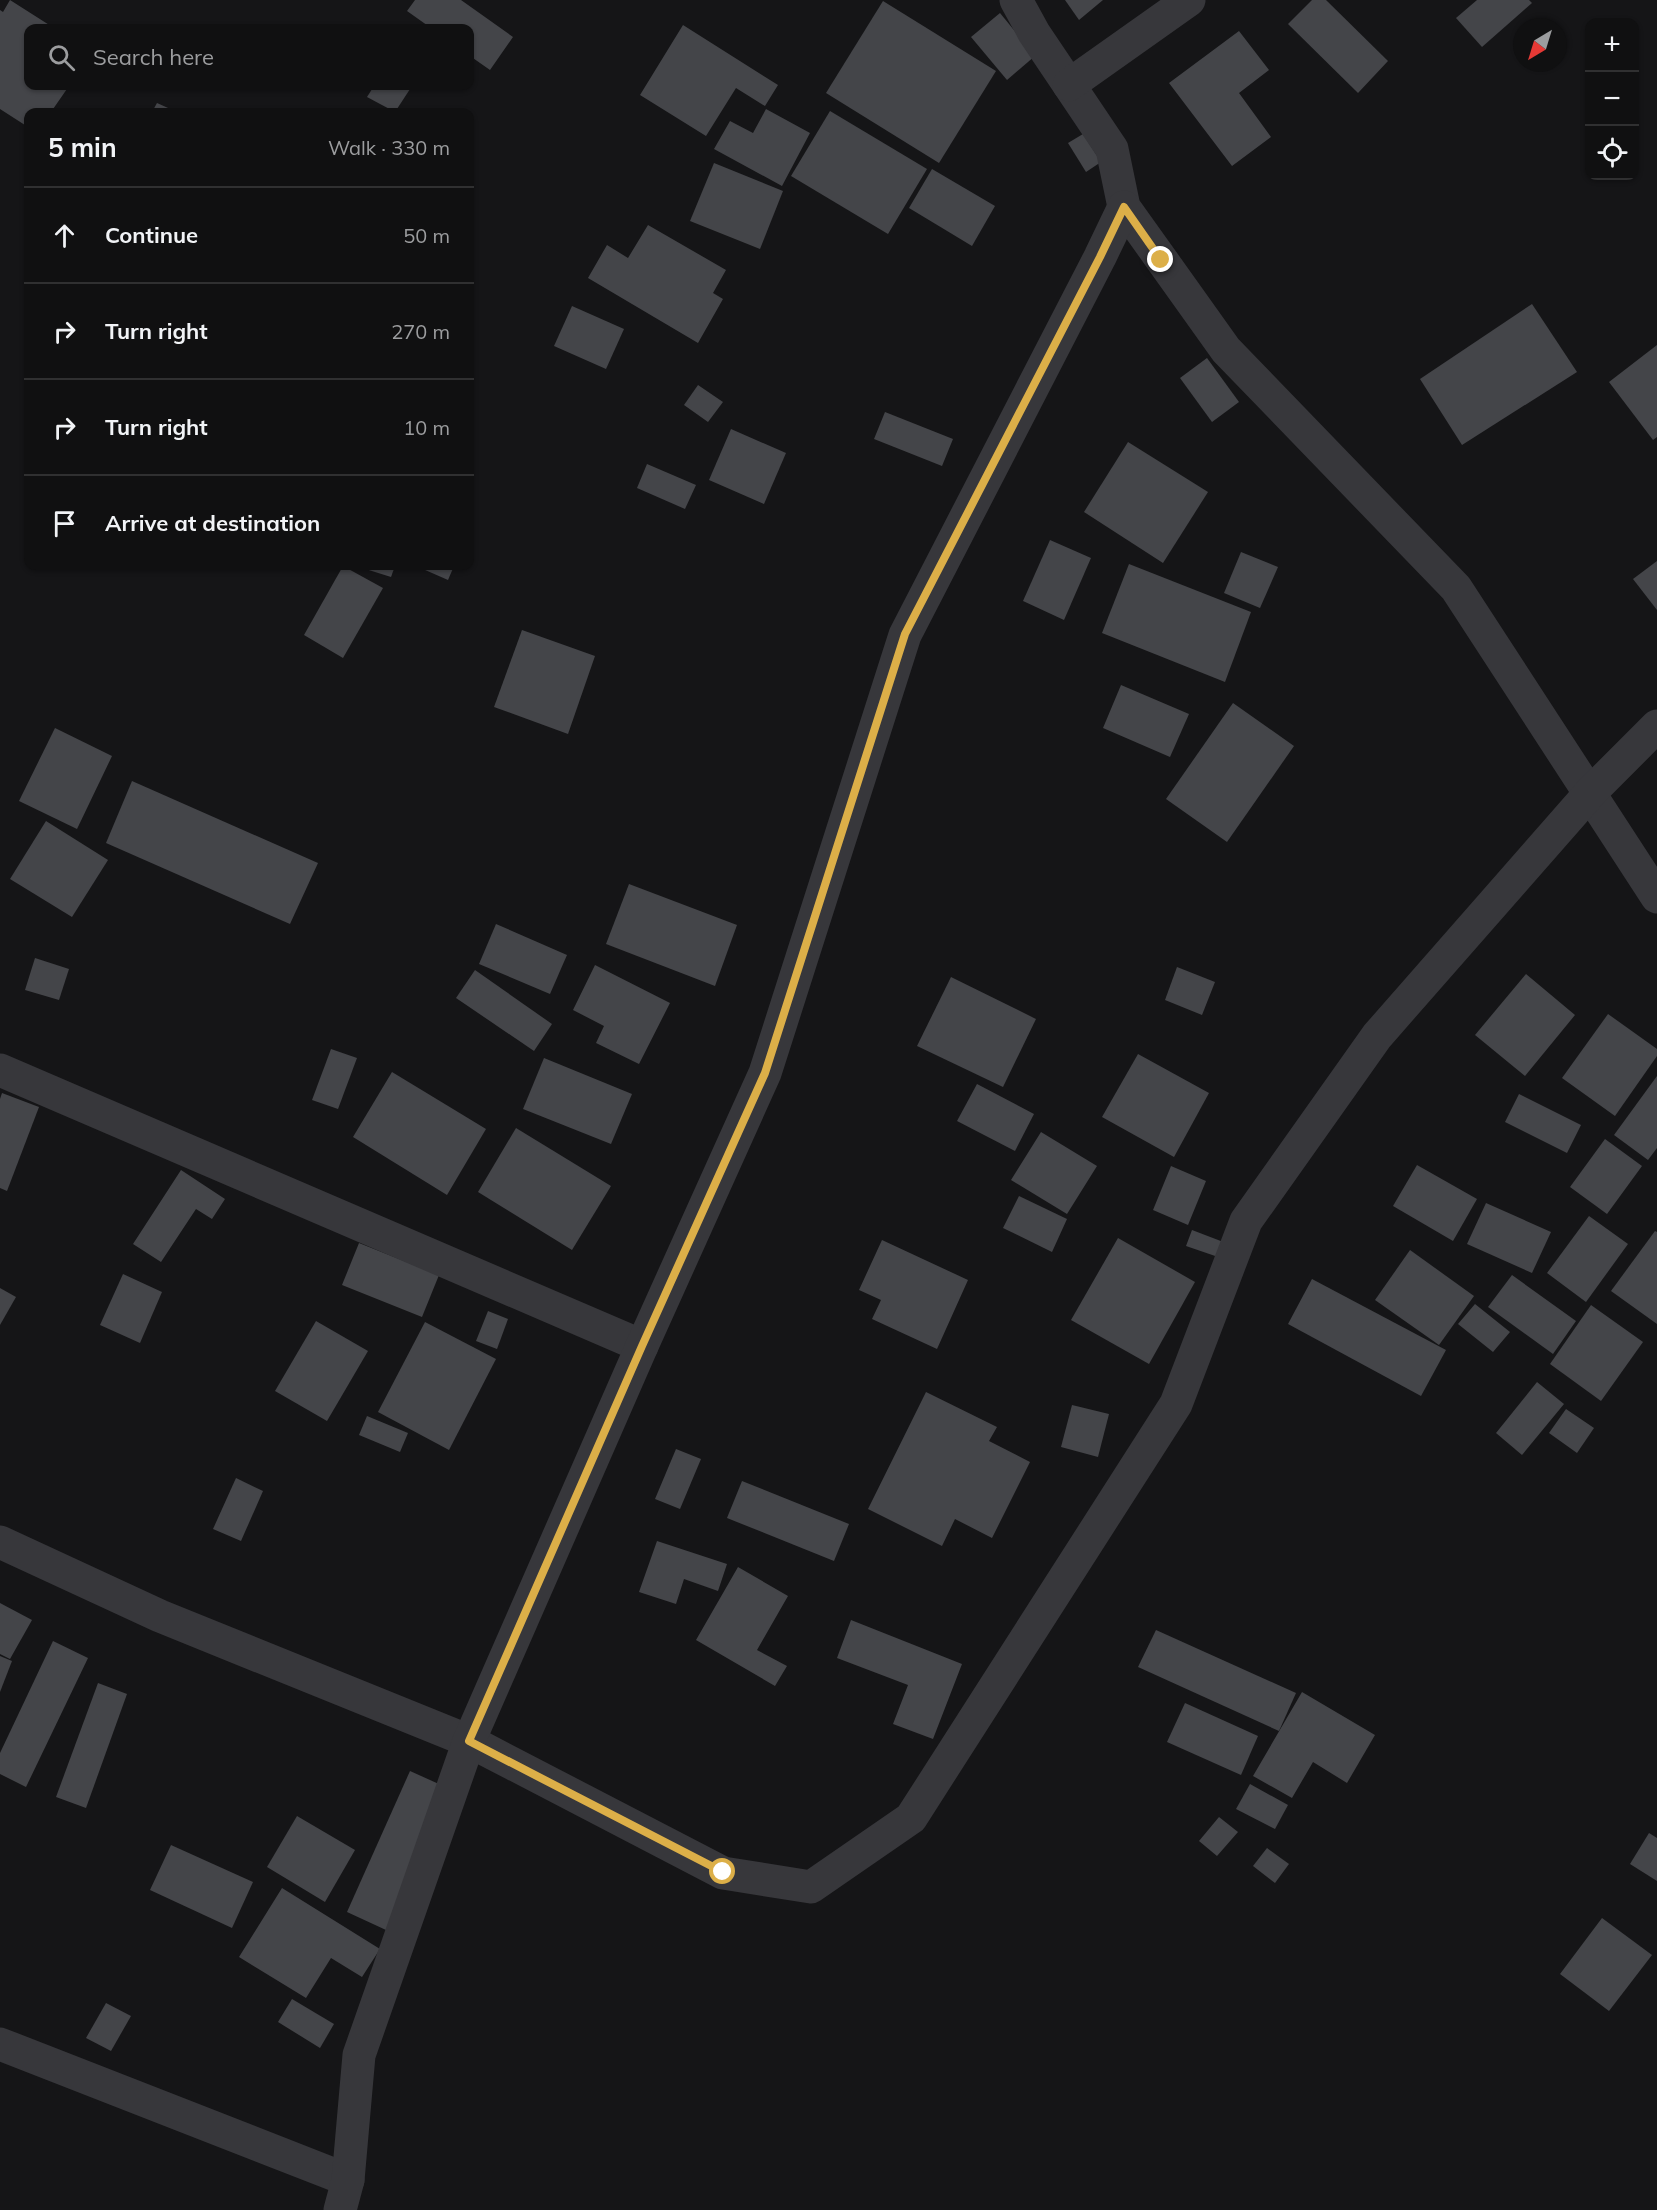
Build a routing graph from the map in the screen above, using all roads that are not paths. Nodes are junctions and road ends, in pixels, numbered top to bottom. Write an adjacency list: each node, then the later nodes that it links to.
1 (1017, 0): 3 (street)
2 (1189, 0): 3 (street)
3 (1069, 85): 4 (street)
4 (1124, 207): 6 (street); 9 (street)
5 (1657, 726): 6 (street)
6 (1591, 792): 7 (street); 11 (street)
7 (1657, 897)
8 (0, 1070): 9 (street)
9 (642, 1346): 11 (street)
10 (0, 1542): 11 (street)
11 (469, 1741): 13 (street)
12 (0, 2044): 13 (street)
13 (344, 2195)

